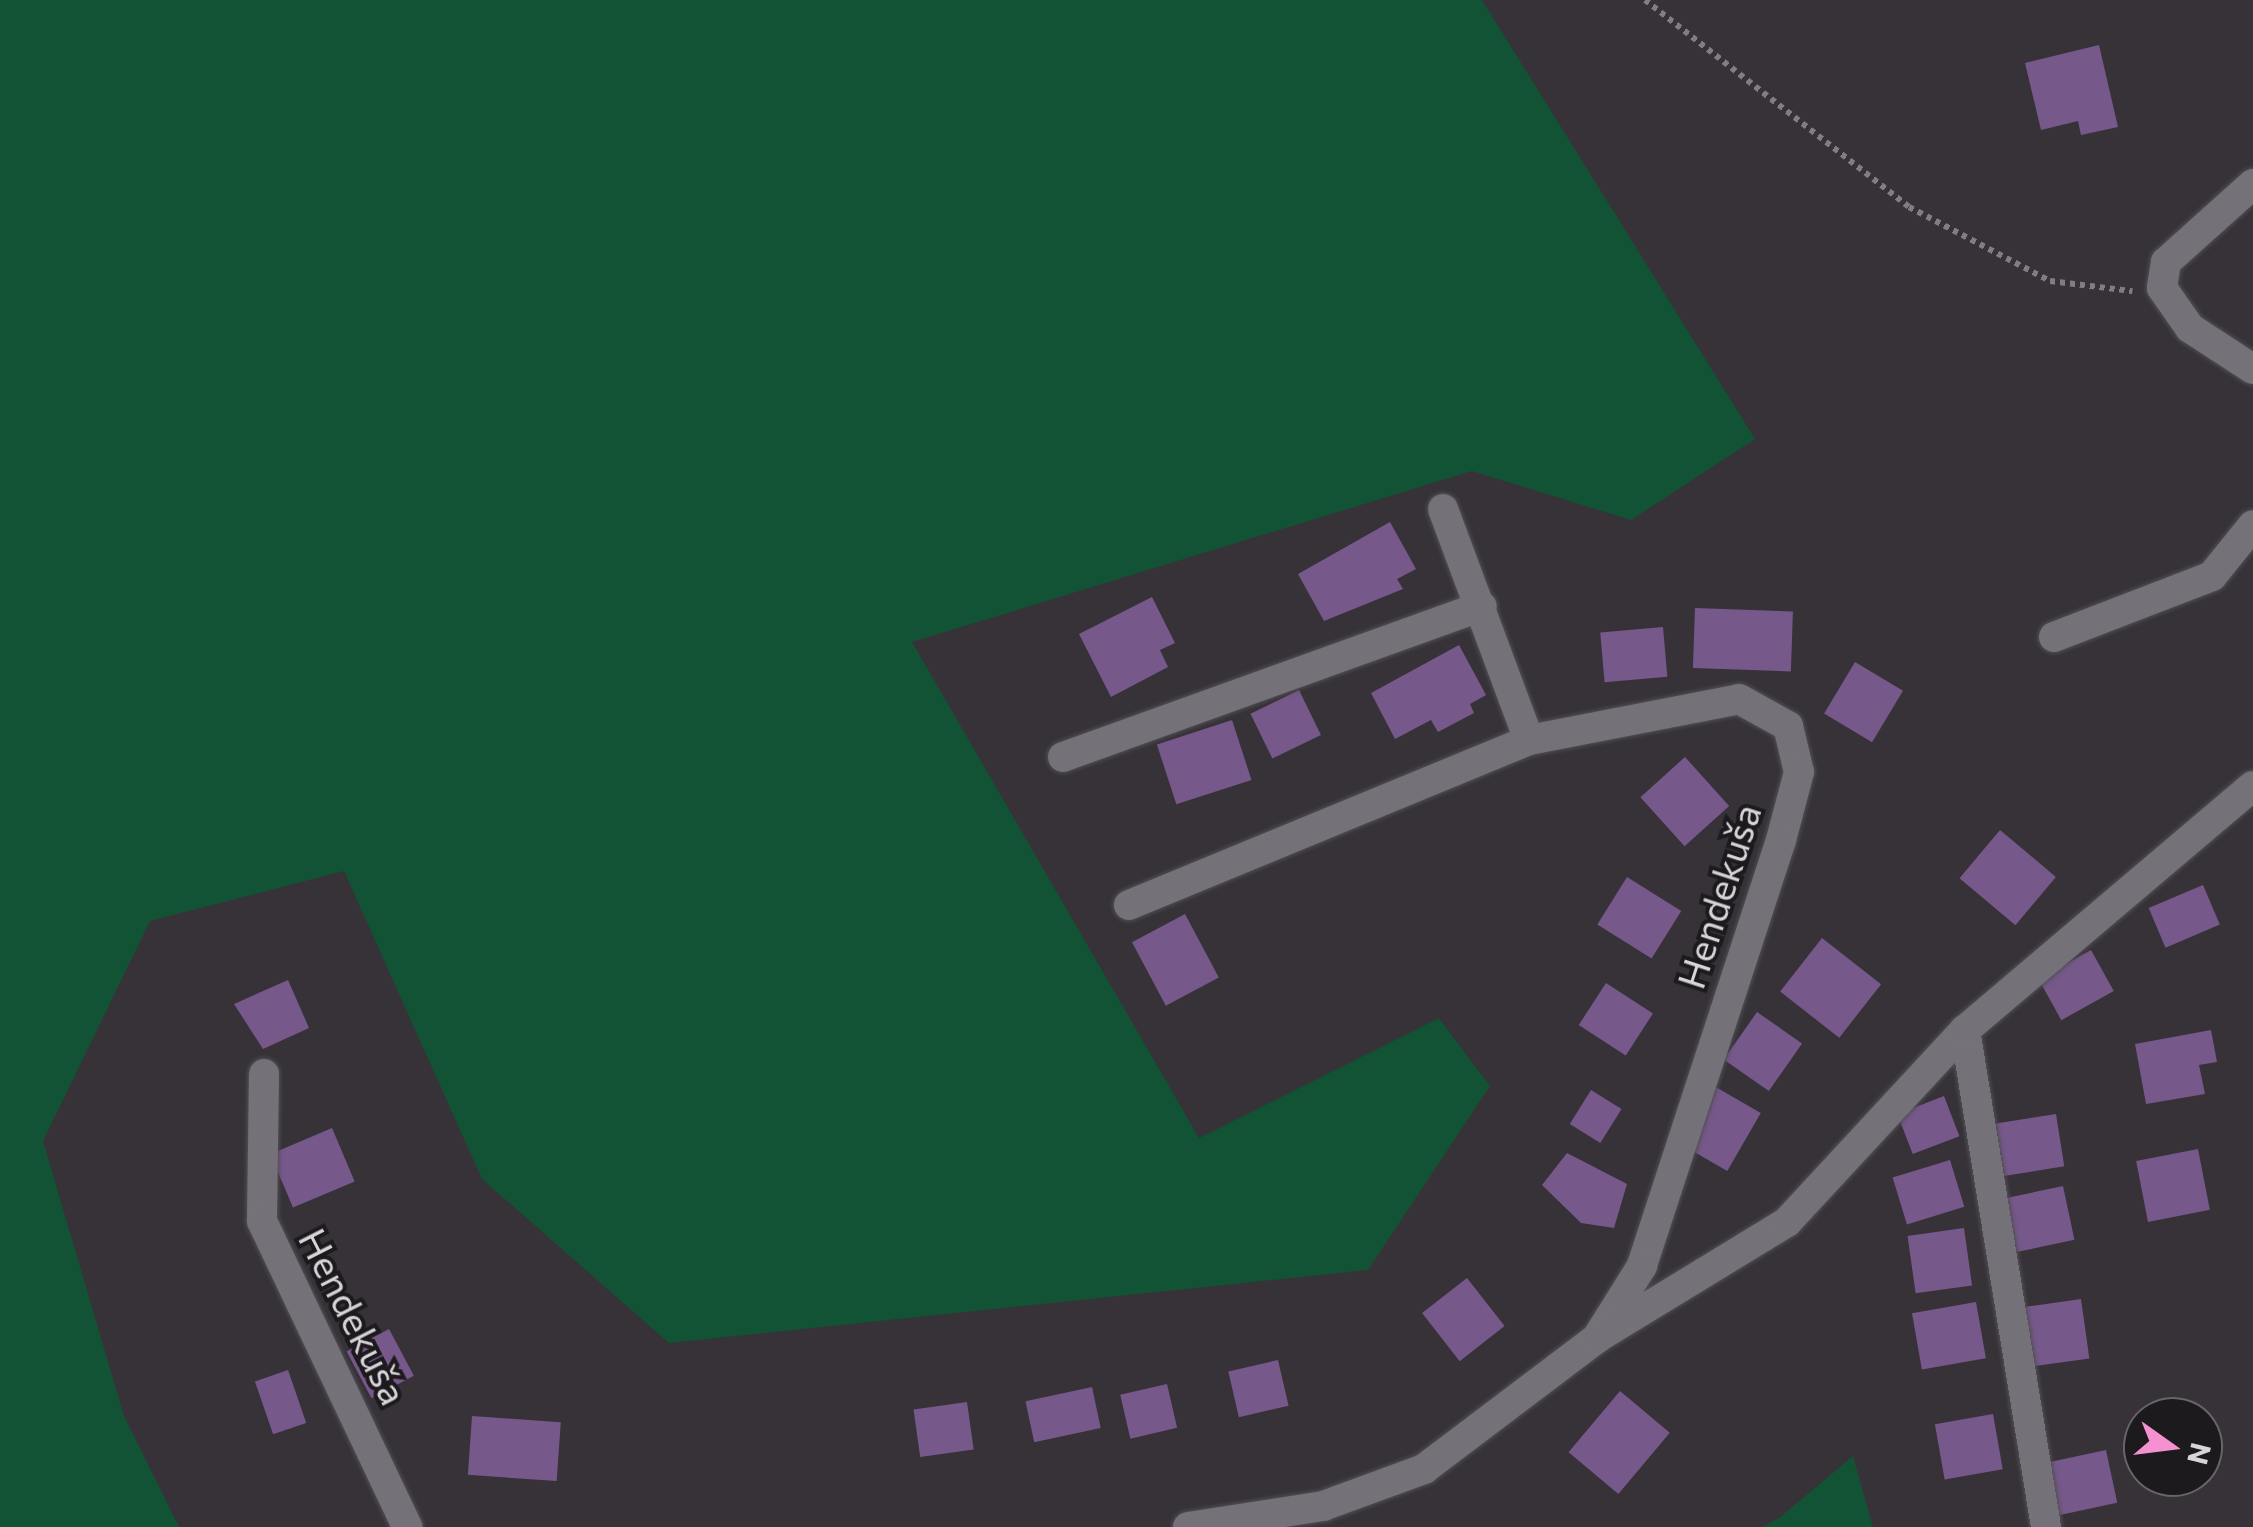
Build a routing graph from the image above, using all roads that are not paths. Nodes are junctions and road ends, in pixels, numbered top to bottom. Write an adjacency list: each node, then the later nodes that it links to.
1 (2253, 184): 2 (street)
2 (2253, 369)
3 (1443, 509): 5 (street)
4 (2253, 525): 6 (street)
5 (1482, 606): 7 (street); 8 (street)
6 (2054, 637)
7 (1529, 740): 10 (street, Hendekuša); 13 (street, Hendekuša)
8 (1063, 758)
9 (2253, 786): 11 (street, Hendekuša)
10 (1129, 904)
11 (1965, 1030): 13 (street, Hendekuša); 16 (street)
12 (264, 1074): 14 (street, Hendekuša)
13 (1597, 1338): 15 (street, Hendekuša)
14 (407, 1527)
15 (1188, 1527)
16 (2046, 1527)

